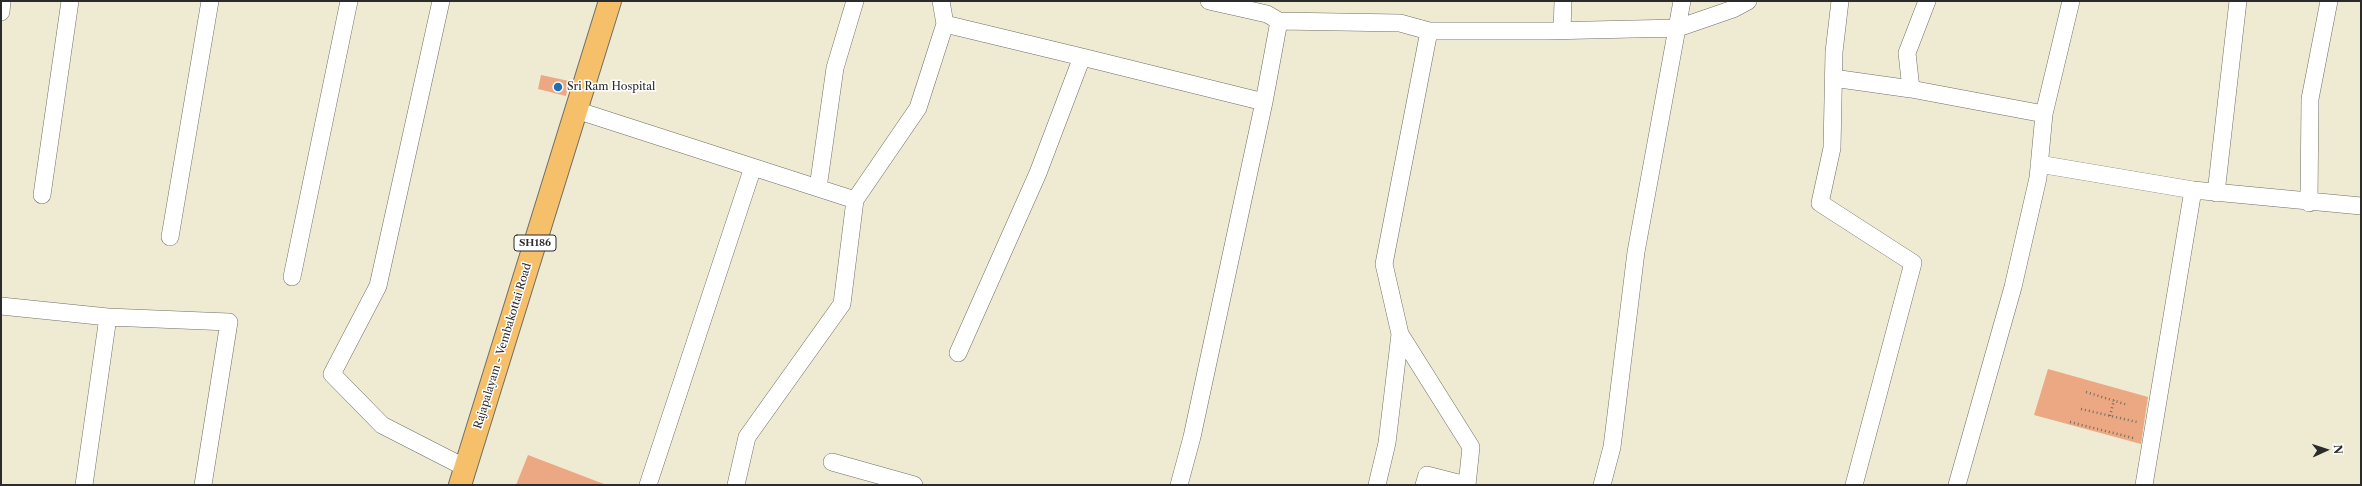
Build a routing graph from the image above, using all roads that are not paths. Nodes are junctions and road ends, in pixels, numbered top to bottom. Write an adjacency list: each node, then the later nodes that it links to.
1 (2, 1): 18 (street)
2 (70, 1): 35 (street)
3 (210, 1): 39 (street)
4 (349, 1): 40 (street)
5 (441, 1): 46 (street)
6 (610, 1): 28 (main road, Rajapalayam - Vembakottai Road / SH186)
7 (855, 1): 32 (street)
8 (941, 1): 20 (street)
9 (1210, 1): 19 (street)
10 (1563, 1): 23 (street)
11 (1682, 1): 21 (street)
12 (1748, 1): 21 (street)
13 (1840, 1): 25 (street)
14 (1926, 1): 26 (street)
15 (2071, 1): 29 (street)
16 (2238, 1): 34 (street)
17 (2329, 1): 37 (street)
18 (1, 12)
19 (1279, 21): 22 (street); 27 (street)
20 (945, 24): 24 (street); 36 (street)
21 (1678, 28): 23 (street); 56 (street)
22 (1429, 31): 23 (street); 43 (street)
23 (1562, 31)
24 (1082, 57): 27 (street); 44 (street)
25 (1834, 78): 26 (street); 57 (street)
26 (1911, 89): 29 (street)
27 (1264, 102): 52 (street)
28 (576, 110): 31 (street); 46 (main road, Rajapalayam - Vembakottai Road / SH186)
29 (2044, 114): 30 (street)
30 (2039, 164): 33 (street); 58 (street)
31 (753, 167): 32 (street); 49 (street)
32 (818, 188): 36 (street)
33 (2193, 190): 34 (street); 59 (street)
34 (2216, 193): 37 (street)
35 (42, 195)
36 (855, 200): 50 (street)
37 (2308, 203): 38 (street)
38 (2361, 206)
39 (170, 237)
40 (292, 277)
41 (1, 306): 42 (street)
42 (108, 317): 47 (street); 48 (street)
43 (1400, 334): 53 (street); 55 (street)
44 (958, 353)
45 (832, 462): 51 (street)
46 (463, 476)
47 (84, 485)
48 (203, 485)
49 (648, 485)
50 (736, 485)
51 (914, 485)
52 (1179, 485)
53 (1377, 485)
54 (1424, 485): 55 (street)
55 (1466, 485)
56 (1602, 485)
57 (1854, 485)
58 (1958, 485)
59 (2144, 485)

